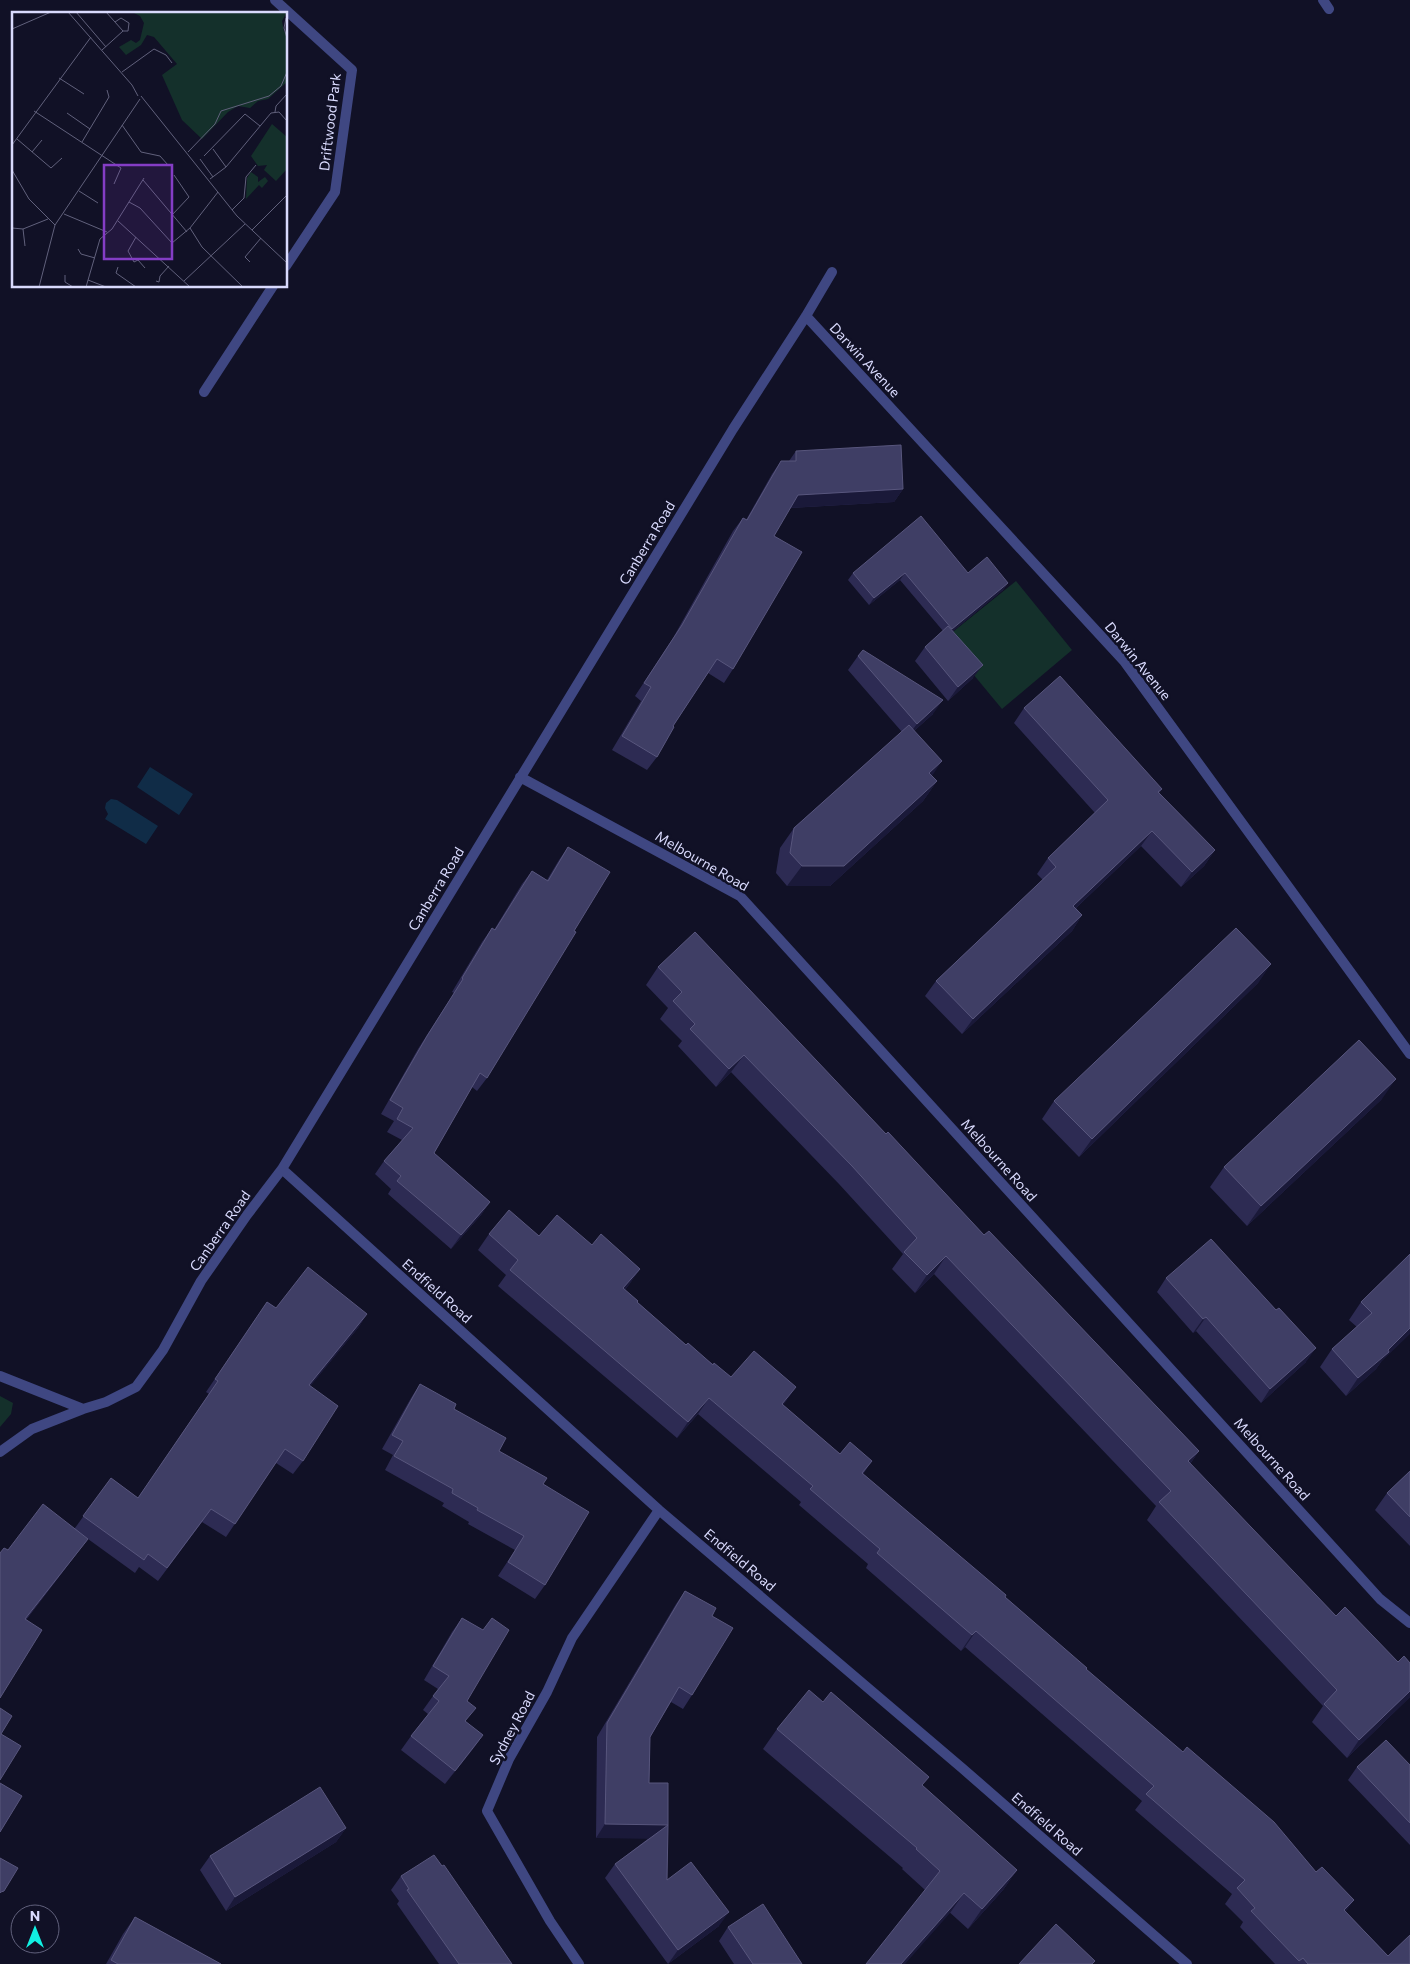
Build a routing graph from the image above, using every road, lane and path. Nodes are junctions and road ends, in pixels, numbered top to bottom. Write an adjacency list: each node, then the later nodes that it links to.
1 (275, 0): 2 (street, Driftwood Park)
2 (288, 263)
3 (832, 272): 5 (street, Canberra Road)
4 (272, 288): 6 (street)
5 (806, 316): 7 (street, Canberra Road); 8 (street, Darwin Avenue)
6 (204, 392)
7 (520, 777): 9 (street, Canberra Road); 14 (street, Melbourne Road)
8 (1410, 1054)
9 (282, 1169): 11 (street, Canberra Road); 13 (street, Endfield Road)
10 (0, 1376): 11 (street)
11 (83, 1409): 12 (street, Canberra Road)
12 (0, 1452)
13 (659, 1510): 15 (street, Sydney Road); 16 (street, Endfield Road)
14 (1410, 1623)
15 (579, 1964)
16 (1187, 1964)

